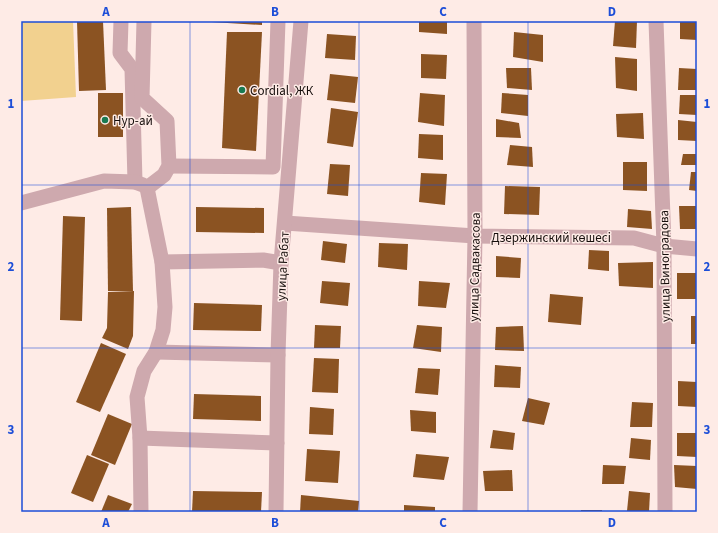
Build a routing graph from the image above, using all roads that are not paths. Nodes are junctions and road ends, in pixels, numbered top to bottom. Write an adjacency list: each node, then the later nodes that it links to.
1 (121, 21): 8 (street)
2 (144, 21): 7 (street)
3 (278, 21): 7 (street)
4 (301, 21): 10 (street, улица Рабат)
5 (474, 21): 11 (street, улица Садвакасова)
6 (656, 21): 12 (street, улица Виноградова)
7 (170, 166): 8 (street)
8 (141, 185): 9 (street); 14 (street)
9 (21, 202)
10 (284, 223): 11 (street, Дзержинский көшесі); 15 (street, улица Рабат)
11 (475, 236): 12 (street, Дзержинский көшесі); 22 (street, улица Садвакасова)
12 (664, 246): 13 (street, Дзержинский көшесі); 23 (street, улица Виноградова)
13 (697, 249)
14 (162, 262): 15 (street); 16 (street)
15 (281, 263): 17 (street, улица Рабат)
16 (156, 352): 17 (street); 18 (street)
17 (278, 355): 19 (street, улица Рабат)
18 (140, 438): 19 (street); 20 (street)
19 (277, 443): 21 (street, улица Рабат)
20 (141, 512)
21 (276, 512)
22 (470, 512)
23 (665, 512)

